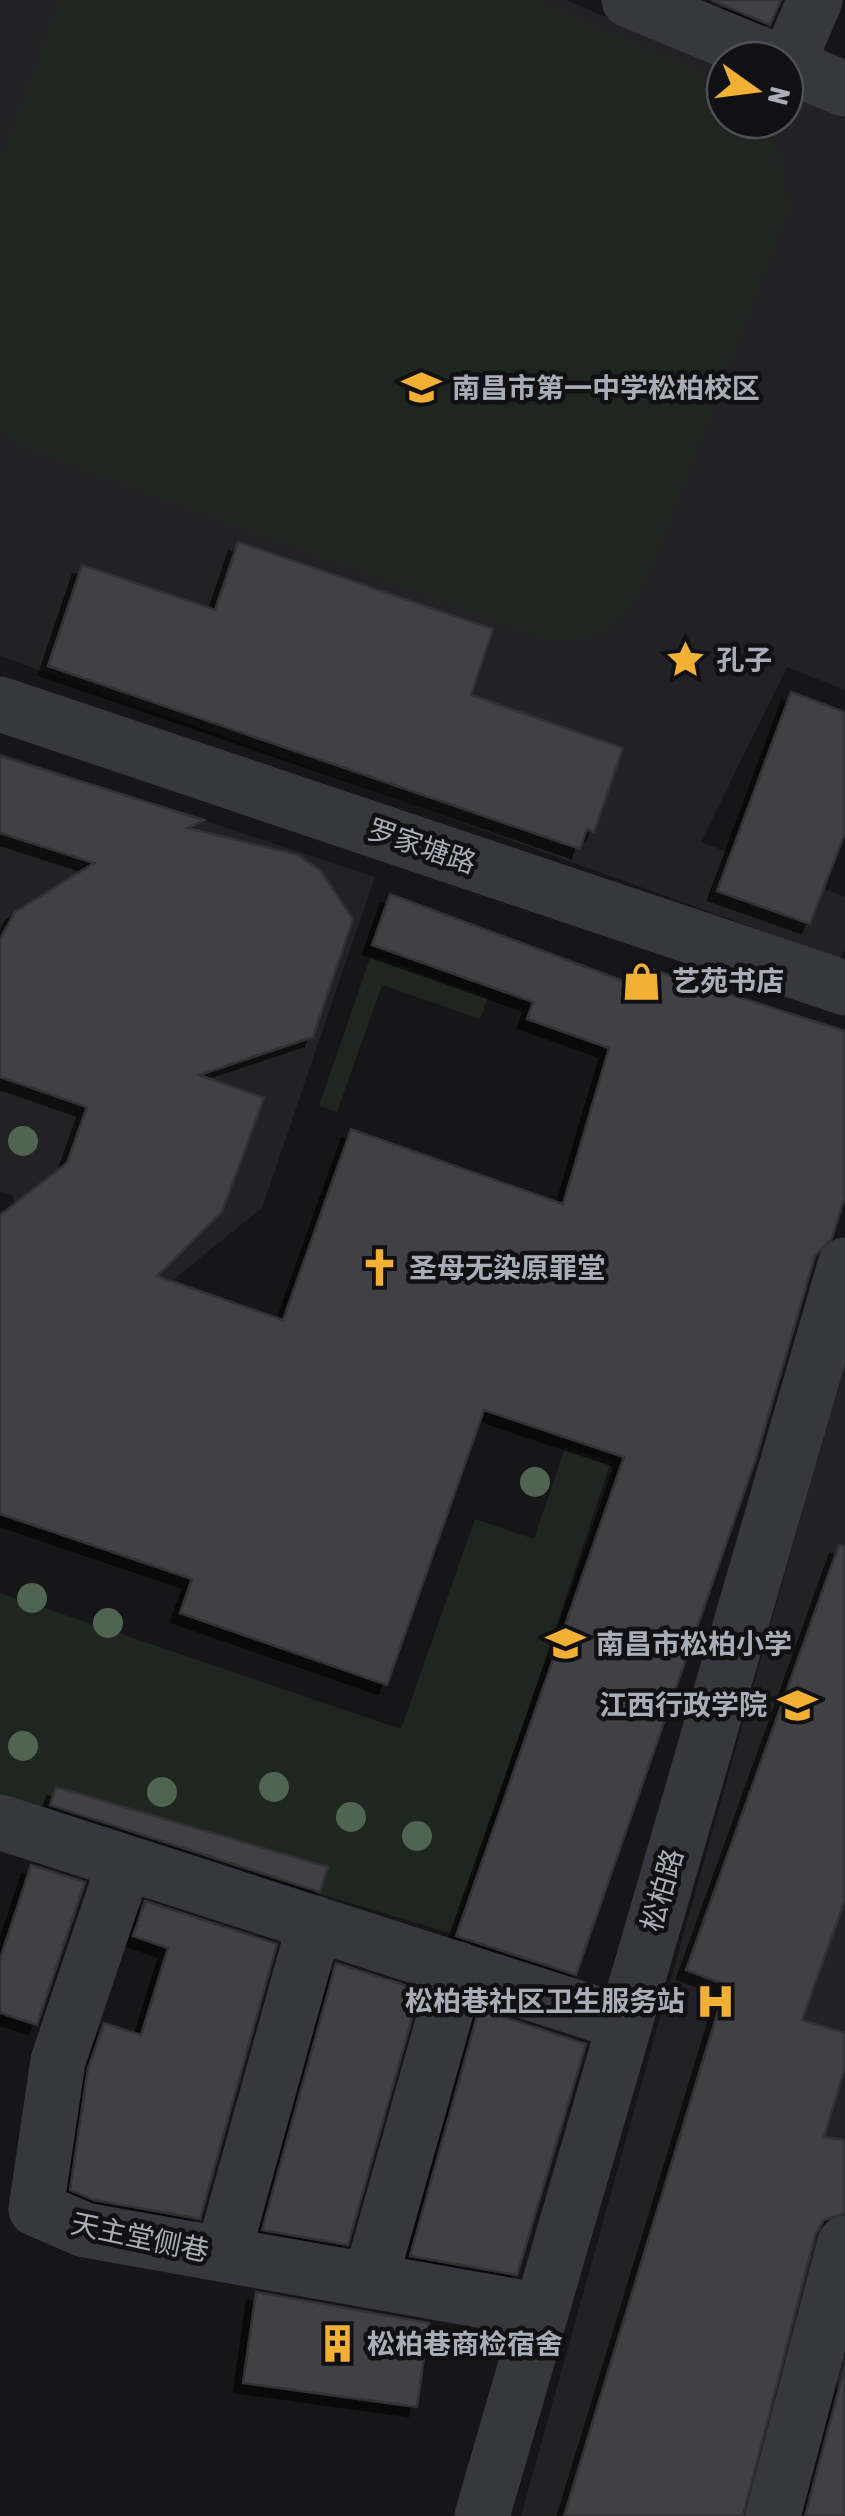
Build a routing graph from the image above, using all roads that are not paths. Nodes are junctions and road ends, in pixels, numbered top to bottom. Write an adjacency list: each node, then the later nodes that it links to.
1 (628, 0): 3 (street)
2 (814, 0): 4 (street)
3 (726, 40)
4 (794, 40)
5 (805, 72): 6 (street)
6 (845, 89)
7 (0, 704): 8 (street, 罗家塘路)
8 (845, 988)
9 (845, 1265): 14 (street, 松柏路)
10 (0, 1822): 11 (street)
11 (126, 1862): 12 (street); 16 (street, 天主堂侧巷)
12 (316, 1923): 13 (street); 16 (street)
13 (458, 1969): 14 (street); 17 (street)
14 (624, 2023): 18 (street, 松柏路)
15 (845, 2243): 20 (street)
16 (223, 2254): 17 (street, 天主堂侧巷)
17 (370, 2281): 18 (street, 天主堂侧巷)
18 (542, 2311): 19 (street, 松柏路)
19 (482, 2516)
20 (773, 2516)

